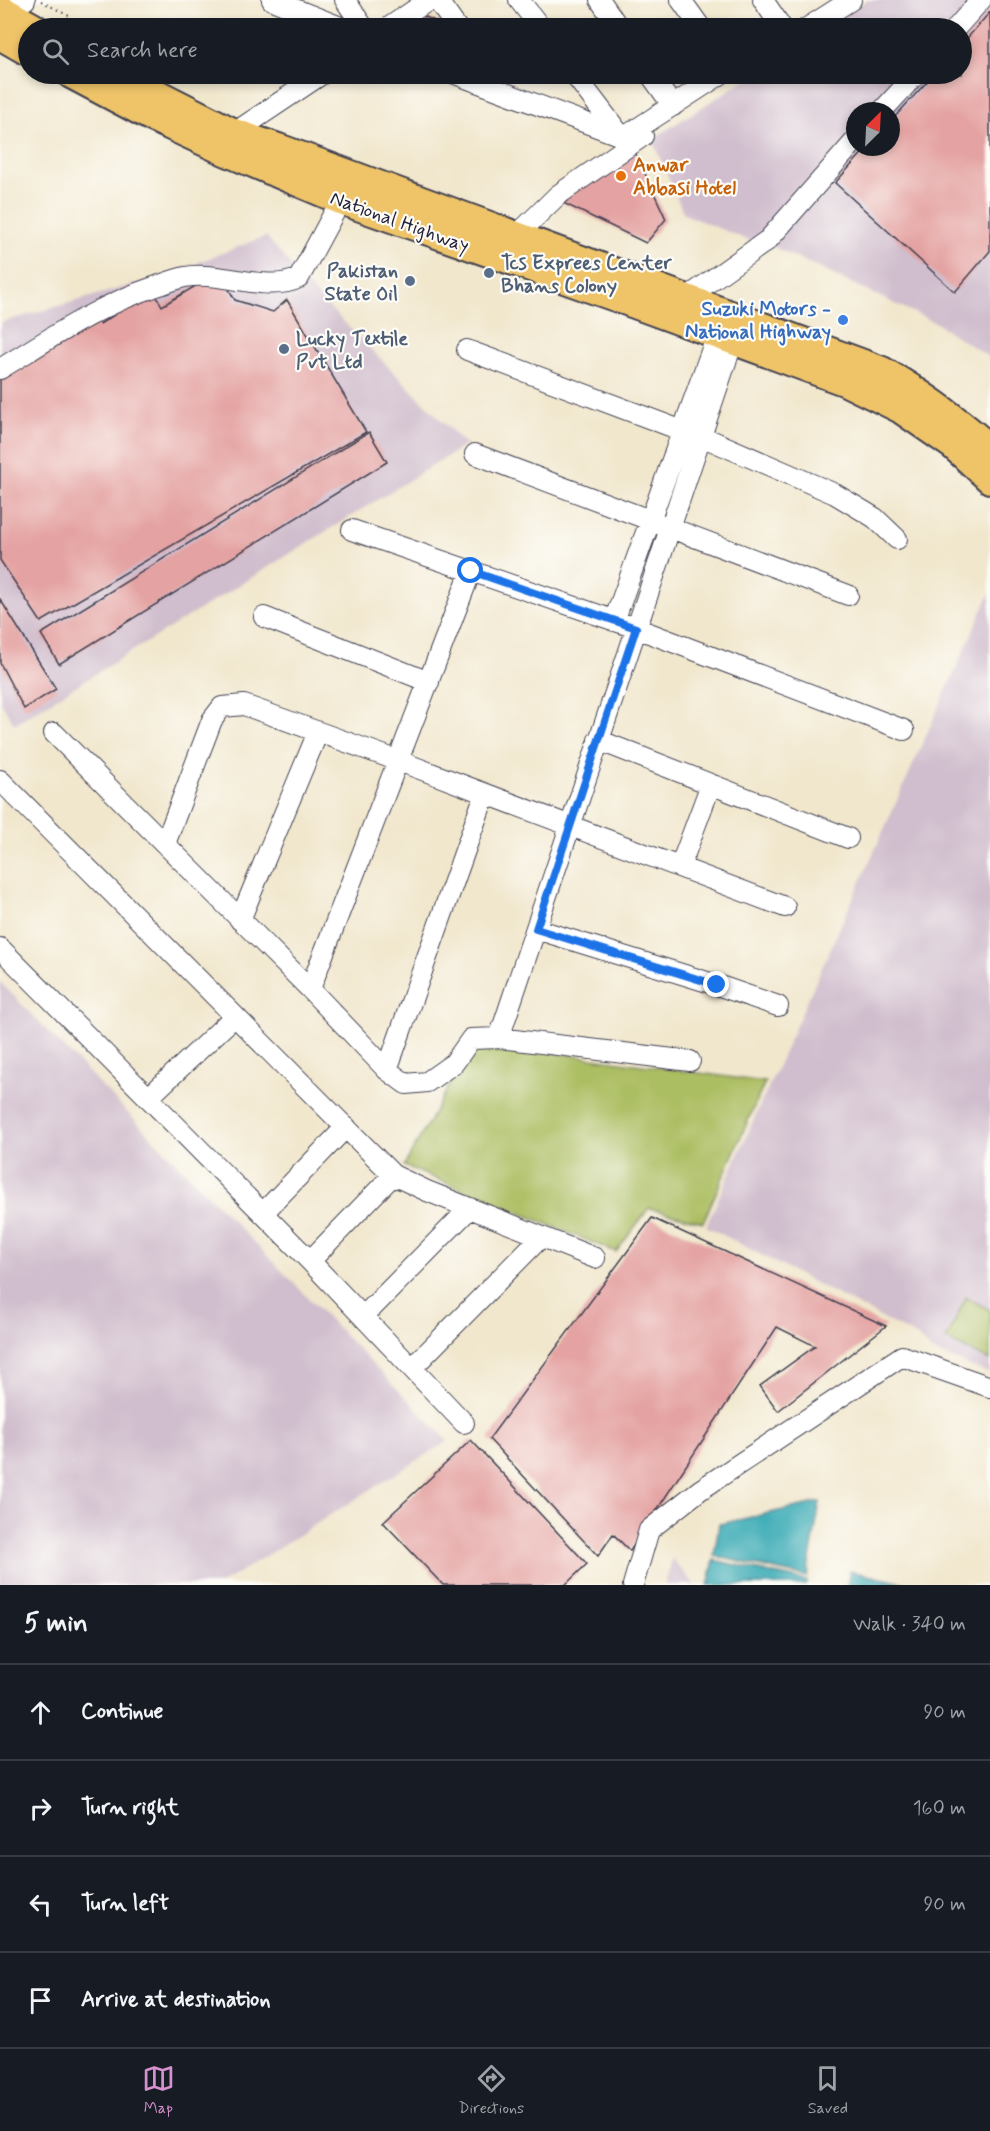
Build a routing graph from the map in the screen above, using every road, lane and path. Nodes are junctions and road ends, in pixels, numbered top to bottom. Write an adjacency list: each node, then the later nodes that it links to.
1 (39, 0): 13 (path)
2 (272, 0): 14 (street)
3 (345, 0): 15 (street)
4 (429, 0): 16 (street)
5 (437, 0): 17 (street)
6 (519, 0): 18 (street)
7 (600, 0): 19 (street)
8 (681, 0): 20 (street)
9 (763, 0): 21 (street)
10 (834, 0): 22 (street)
11 (851, 0): 23 (street)
12 (981, 0): 24 (street)
13 (68, 18)
14 (318, 18)
15 (357, 18)
16 (403, 18)
17 (450, 18)
18 (533, 18)
19 (612, 18)
20 (694, 18)
21 (775, 18)
22 (806, 18)
23 (823, 18)
24 (965, 18)
25 (90, 84): 41 (highway, National Highway)
26 (138, 84): 38 (highway, National Highway)
27 (307, 84): 38 (street)
28 (481, 84): 35 (street)
29 (496, 84): 35 (street)
30 (582, 84): 39 (street)
31 (657, 84): 37 (street)
32 (706, 84): 37 (street)
33 (722, 84): 42 (street)
34 (907, 84): 36 (street)
35 (502, 92): 39 (street)
36 (890, 102)
37 (672, 106): 39 (street)
38 (234, 133): 42 (highway, National Highway)
39 (621, 136)
40 (846, 151): 43 (street)
41 (341, 200): 44 (highway, National Highway); 46 (street)
42 (517, 236): 43 (highway, National Highway)
43 (685, 299): 48 (highway, National Highway)
44 (725, 338): 47 (street); 50 (highway, National Highway)
45 (467, 350): 47 (street)
46 (0, 369)
47 (692, 433): 51 (street); 52 (street); 54 (street)
48 (990, 448)
49 (474, 454): 51 (street)
50 (990, 478)
51 (650, 520): 52 (street); 58 (street)
52 (670, 527): 56 (street); 59 (street)
53 (352, 530): 55 (street)
54 (897, 539)
55 (471, 571): 58 (street); 60 (street)
56 (848, 595)
57 (264, 617): 60 (street)
58 (614, 621): 59 (street)
59 (636, 628): 61 (street); 64 (street)
60 (429, 682): 65 (street)
61 (904, 730)
62 (318, 732): 65 (street); 71 (street); 74 (street)
63 (54, 734): 71 (street)
64 (598, 740): 67 (street); 69 (street)
65 (399, 761): 68 (street); 77 (street)
66 (0, 780): 79 (street)
67 (711, 784): 70 (street); 72 (street)
68 (485, 794): 69 (street); 82 (street)
69 (570, 826): 72 (street); 75 (street)
70 (848, 838)
71 (165, 844): 74 (street)
72 (680, 867): 73 (street)
73 (785, 907)
74 (240, 920): 77 (street)
75 (536, 929): 78 (street); 80 (street)
76 (0, 948): 83 (street)
77 (310, 989): 82 (street)
78 (778, 1006)
79 (235, 1016): 83 (street); 84 (street)
80 (499, 1038): 81 (street); 82 (street)
81 (690, 1061)
82 (387, 1070)
83 (148, 1098): 87 (street)
84 (346, 1127): 85 (street); 87 (street)
85 (393, 1175): 86 (street); 90 (street)
86 (470, 1208): 88 (street); 91 (street)
87 (263, 1214): 90 (street)
88 (541, 1237): 89 (street); 92 (street)
89 (595, 1258)
90 (310, 1261): 91 (street)
91 (363, 1317): 92 (street)
92 (412, 1368): 94 (street)
93 (990, 1388): 95 (street)
94 (464, 1423)
95 (633, 1585)

